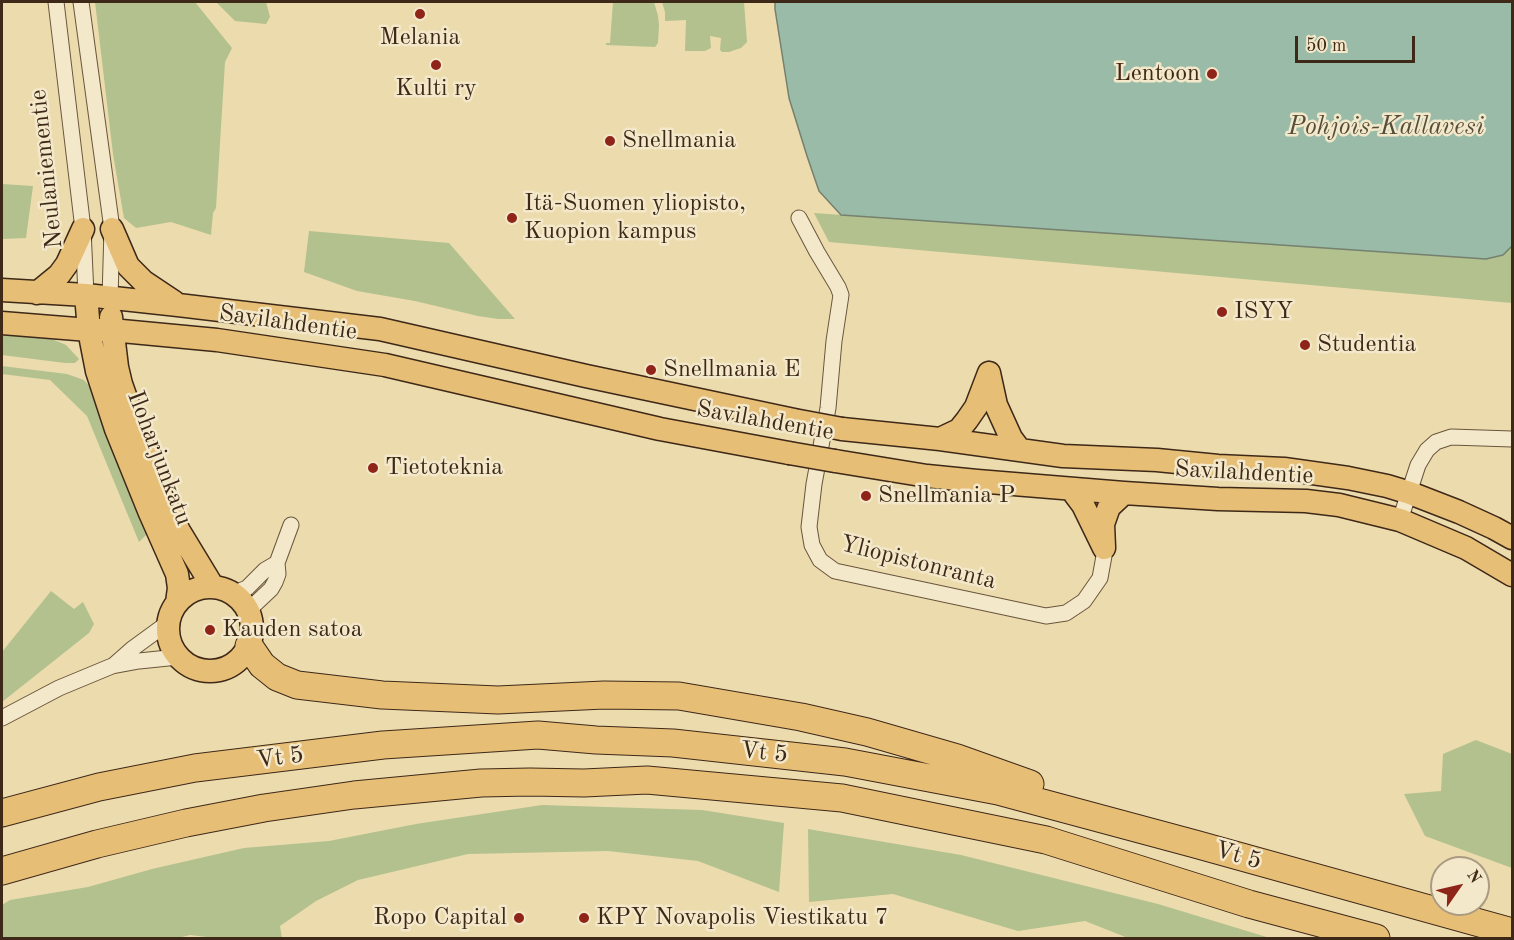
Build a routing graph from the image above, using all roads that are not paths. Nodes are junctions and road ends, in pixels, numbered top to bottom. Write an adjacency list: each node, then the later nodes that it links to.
1 (56, 2): 4 (street, Neulaniementie)
2 (81, 2): 5 (street)
3 (799, 218): 23 (street, Yliopistonranta)
4 (83, 229): 7 (main road); 8 (street, Neulaniementie)
5 (112, 229): 9 (street); 10 (main road)
6 (2, 290): 7 (main road, Savilahdentie)
7 (37, 293): 8 (main road, Savilahdentie)
8 (86, 295): 9 (main road, Savilahdentie); 12 (main road, Neulaniementie)
9 (110, 298): 10 (main road, Savilahdentie); 13 (main road)
10 (177, 305): 14 (main road, Savilahdentie, bridge)
11 (2, 323): 12 (main road, Savilahdentie)
12 (89, 330): 13 (main road, Savilahdentie); 27 (main road, Iloharjunkatu)
13 (111, 330): 17 (main road, Savilahdentie, bridge); 26 (main road, Iloharjunkatu)
14 (940, 439): 16 (main road, Savilahdentie); 16 (main road)
15 (1512, 439): 19 (street)
16 (1020, 450): 19 (main road, Savilahdentie)
17 (1071, 489): 18 (main road, Savilahdentie); 23 (main road)
18 (1124, 493): 20 (main road, Savilahdentie); 23 (main road)
19 (1410, 493): 20 (street); 22 (main road, Savilahdentie)
20 (1400, 520): 25 (main road, Savilahdentie)
21 (291, 525): 24 (street)
22 (1512, 538)
23 (1104, 548)
24 (277, 563): 26 (street); 28 (street)
25 (1512, 575)
26 (223, 591): 27 (main road); 28 (main road)
27 (173, 613): 30 (main road); 31 (street)
28 (249, 613): 29 (main road)
29 (249, 646): 30 (main road); 34 (highway)
30 (178, 657): 31 (street)
31 (112, 666): 32 (street)
32 (2, 718)
33 (2, 813): 34 (highway, Vt 5)
34 (1122, 824): 36 (highway, Vt 5)
35 (2, 871): 37 (highway, Vt 5)
36 (1512, 932)
37 (1376, 939)

